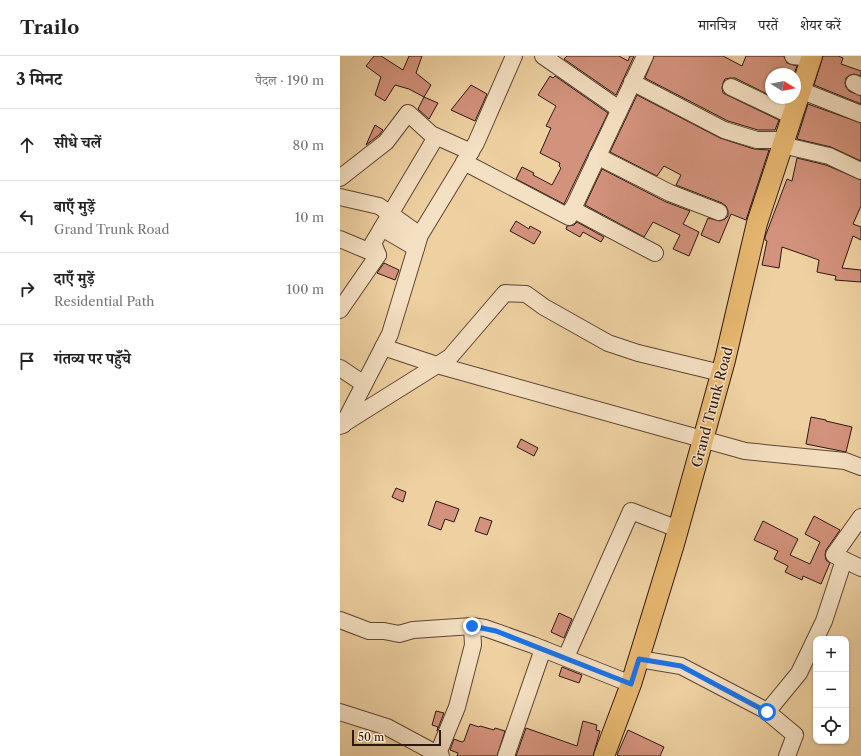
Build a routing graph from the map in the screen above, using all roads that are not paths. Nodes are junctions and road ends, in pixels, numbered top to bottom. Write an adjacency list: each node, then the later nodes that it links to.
1 (514, 56): 16 (street)
2 (542, 56): 10 (street)
3 (645, 56): 5 (street)
4 (805, 57): 6 (main road, Grand Trunk Road)
5 (632, 82): 10 (street); 14 (street)
6 (801, 83)
7 (731, 87): 12 (street)
8 (801, 90): 11 (street)
9 (796, 104): 12 (main road, Grand Trunk Road)
10 (619, 109): 15 (street)
11 (861, 114)
12 (792, 116): 14 (main road, Grand Trunk Road)
13 (436, 137): 16 (street); 18 (street); 22 (street)
14 (783, 143): 17 (street); 32 (main road, Grand Trunk Road)
15 (597, 156): 20 (street); 21 (street)
16 (467, 157): 20 (street); 25 (street)
17 (861, 171)
18 (340, 178)
19 (340, 196): 22 (street)
20 (572, 209): 26 (street)
21 (718, 212)
22 (391, 213): 23 (street); 25 (street)
23 (382, 228): 25 (street); 27 (street)
24 (340, 239): 27 (street)
25 (418, 241): 29 (street)
26 (655, 253)
27 (378, 255): 28 (street)
28 (340, 310)
29 (383, 347): 30 (street); 33 (street)
30 (437, 365): 32 (street); 34 (street); 35 (street)
31 (340, 368): 33 (street)
32 (722, 373): 35 (main road, Grand Trunk Road)
33 (364, 384): 34 (street)
34 (341, 428)
35 (703, 438): 36 (street); 38 (main road, Grand Trunk Road)
36 (861, 467)
37 (861, 517): 39 (street)
38 (678, 529): 44 (street); 45 (main road, Grand Trunk Road)
39 (844, 560): 40 (street); 48 (street)
40 (861, 568)
41 (340, 620): 42 (street)
42 (472, 626): 43 (street); 49 (street)
43 (543, 649): 44 (street); 50 (street)
44 (566, 657): 46 (street)
45 (639, 659): 46 (main road, Grand Trunk Road); 48 (street)
46 (631, 684): 51 (main road, Grand Trunk Road)
47 (340, 712): 49 (street)
48 (767, 712): 52 (street)
49 (439, 755)
50 (506, 756)
51 (604, 756)
52 (787, 756)

